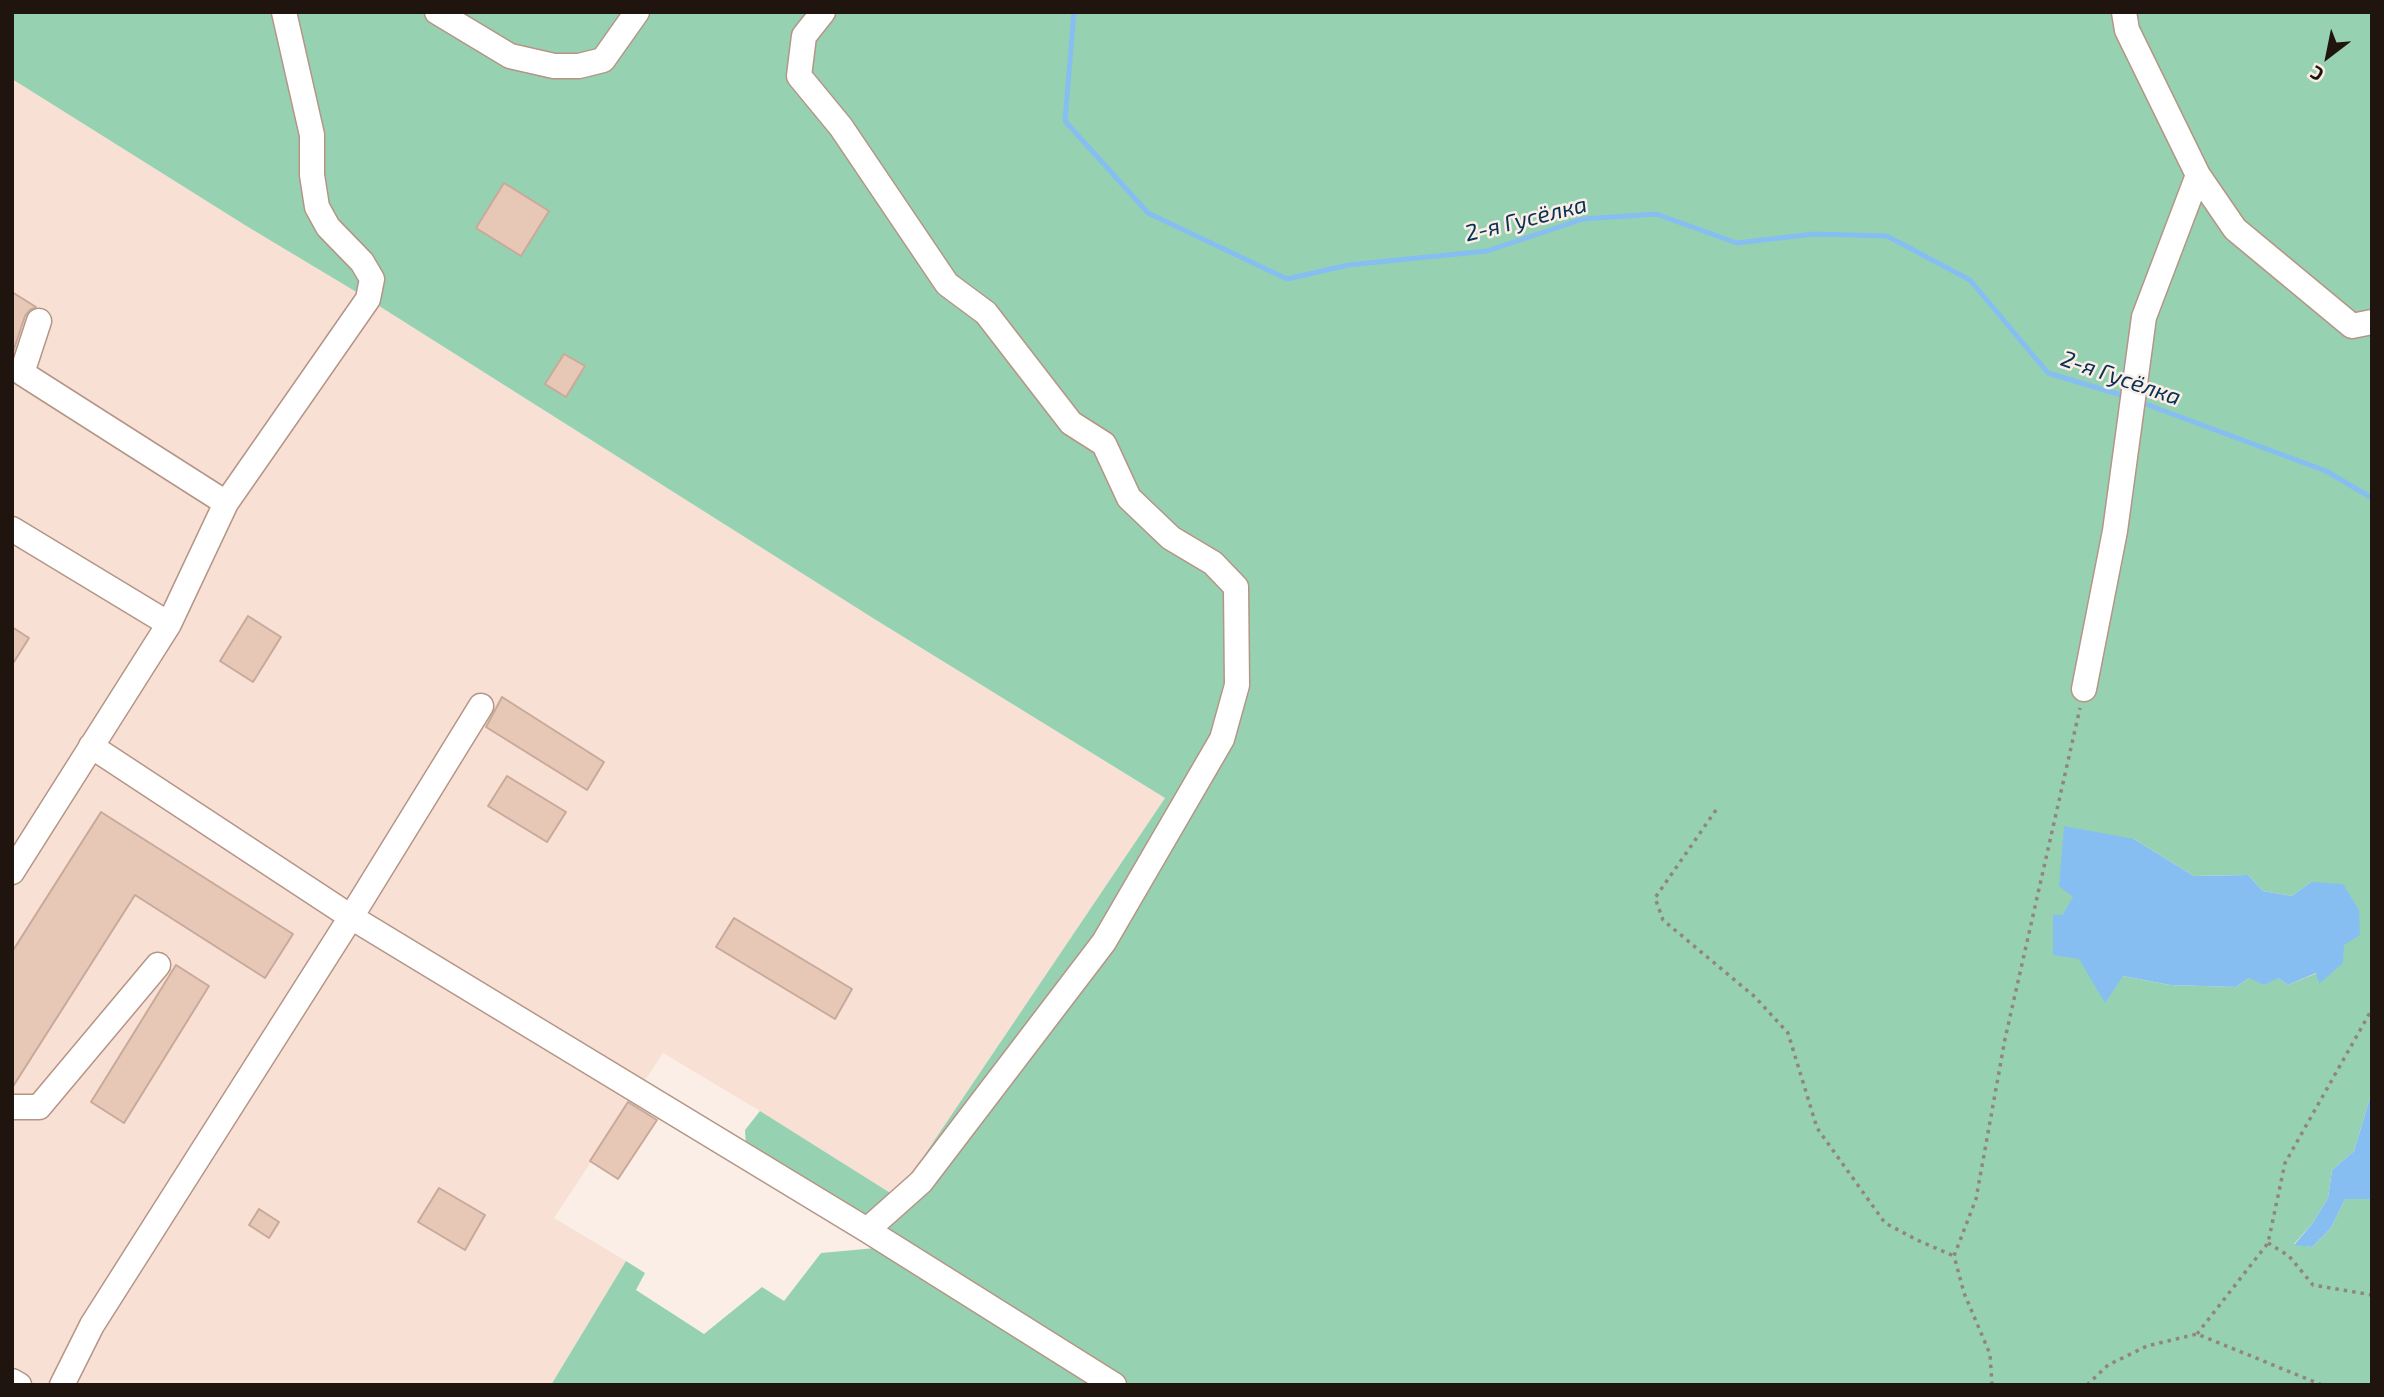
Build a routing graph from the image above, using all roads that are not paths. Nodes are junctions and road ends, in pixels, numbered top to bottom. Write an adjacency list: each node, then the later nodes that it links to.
1 (284, 12): 9 (street)
2 (437, 12): 3 (street)
3 (637, 12)
4 (823, 12): 19 (street)
5 (2124, 12): 6 (street)
6 (2198, 175): 8 (street); 12 (street)
7 (39, 321): 9 (street)
8 (2372, 322)
9 (226, 503): 11 (street)
10 (12, 529): 11 (street)
11 (169, 624): 14 (street)
12 (2084, 689)
13 (481, 706): 16 (street)
14 (91, 746): 15 (street); 16 (street)
15 (12, 872)
16 (351, 917): 19 (street); 22 (street)
17 (158, 965): 18 (street)
18 (12, 1107)
19 (867, 1230): 23 (street)
20 (12, 1381): 21 (street)
21 (19, 1385)
22 (62, 1385)
23 (1114, 1385)

